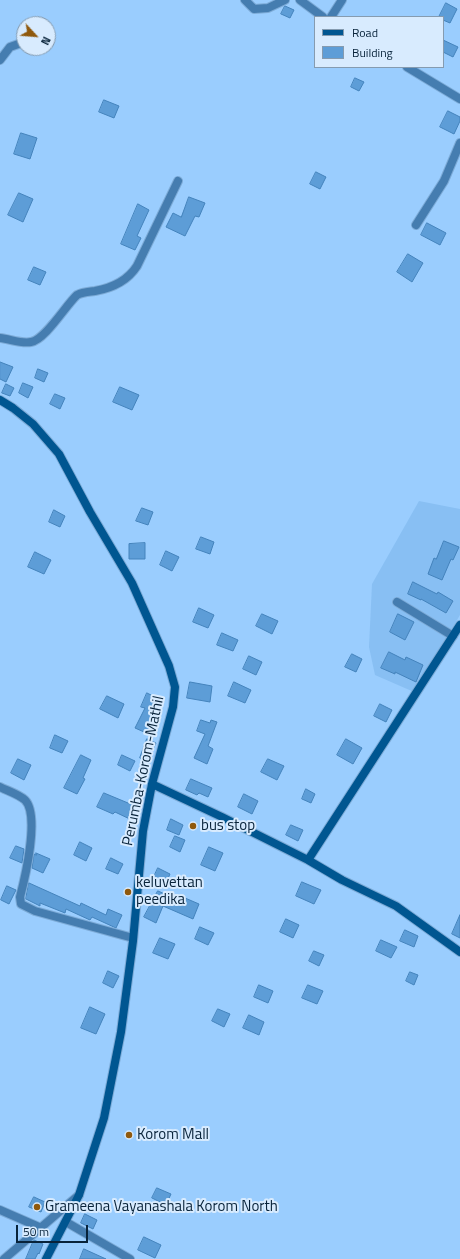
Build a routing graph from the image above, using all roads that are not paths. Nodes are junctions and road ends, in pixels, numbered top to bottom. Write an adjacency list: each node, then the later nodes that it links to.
1 (245, 0): 2 (street)
2 (285, 0)
3 (300, 0): 5 (street)
4 (342, 0): 6 (street)
5 (322, 16)
6 (332, 16)
7 (16, 45): 8 (street)
8 (0, 60)
9 (409, 68): 10 (street)
10 (460, 99)
11 (460, 143): 13 (street)
12 (178, 181): 14 (street)
13 (416, 225)
14 (0, 338)
15 (0, 400): 19 (street, Perumba-Korom-Mathil)
16 (397, 602): 18 (street)
17 (460, 625): 18 (street)
18 (453, 636): 21 (street)
19 (152, 784): 21 (street); 22 (street, Perumba-Korom-Mathil)
20 (0, 787): 22 (street)
21 (308, 860): 23 (street)
22 (134, 938): 24 (street, Perumba-Korom-Mathil)
23 (460, 952)
24 (79, 1194): 26 (street, Perumba-Korom-Mathil); 27 (street)
25 (0, 1210): 27 (street)
26 (66, 1222): 29 (street, Perumba-Korom-Mathil); 30 (street)
27 (39, 1227): 28 (street)
28 (4, 1259)
29 (46, 1259)
30 (130, 1259)

